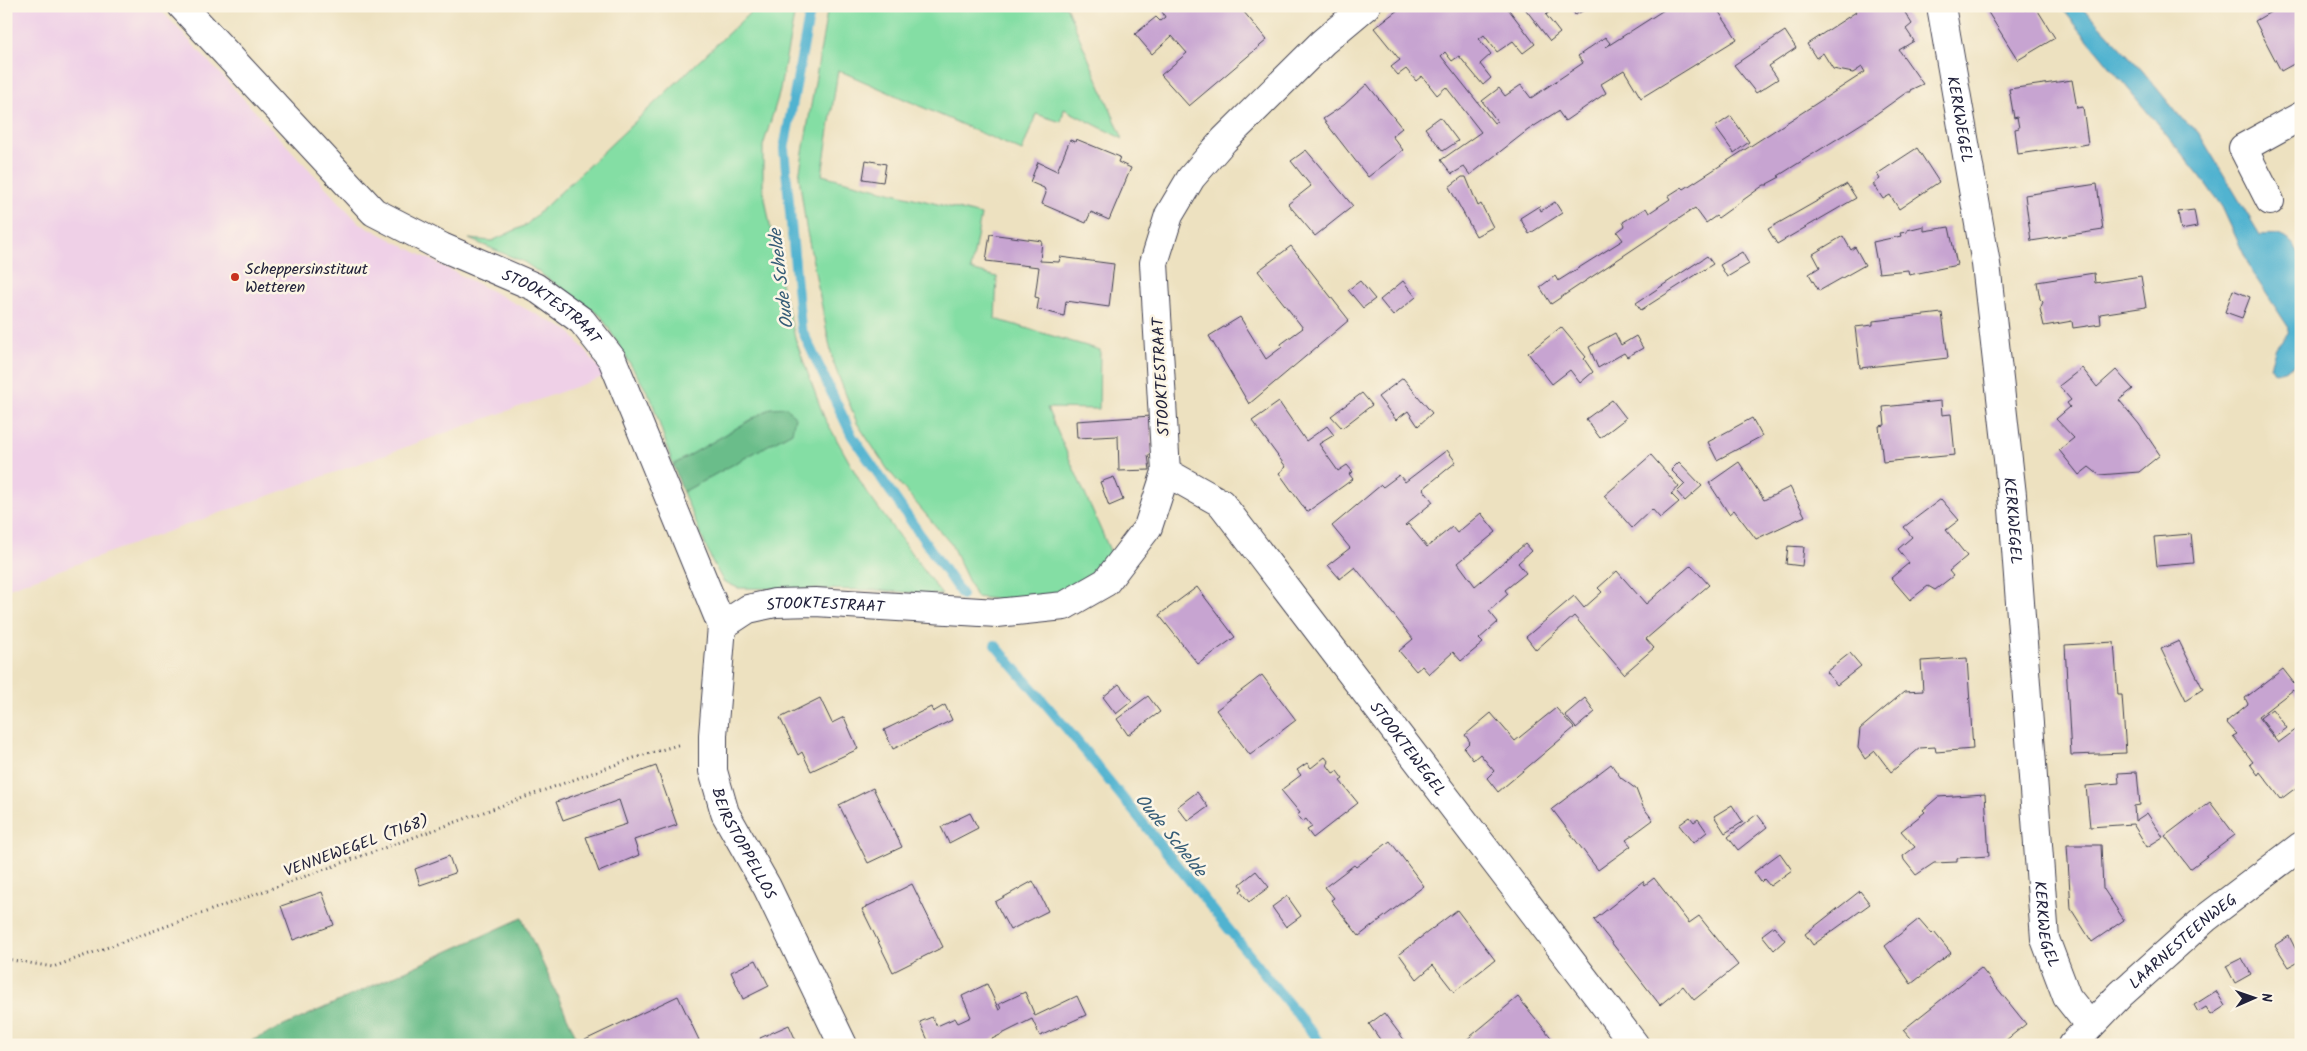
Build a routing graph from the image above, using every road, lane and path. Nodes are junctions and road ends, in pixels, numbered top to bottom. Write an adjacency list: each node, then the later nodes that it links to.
1 (182, 6): 7 (street, STOOKTESTRAAT)
2 (1366, 6): 6 (street, STOOKTESTRAAT)
3 (1941, 6): 11 (street, KERKWEGEL)
4 (2301, 116): 5 (street)
5 (2270, 201)
6 (1166, 472): 7 (street, STOOKTESTRAAT); 13 (street, STOOKTEWEGEL)
7 (722, 626): 8 (street, BEIRSTOPPELLOS)
8 (713, 735): 10 (path, VENNEWEGEL (T168)); 12 (street, BEIRSTOPPELLOS)
9 (2301, 846): 11 (street, LAARNESTEENWEG)
10 (6, 959)
11 (2081, 1035)
12 (843, 1045)
13 (1635, 1045)

